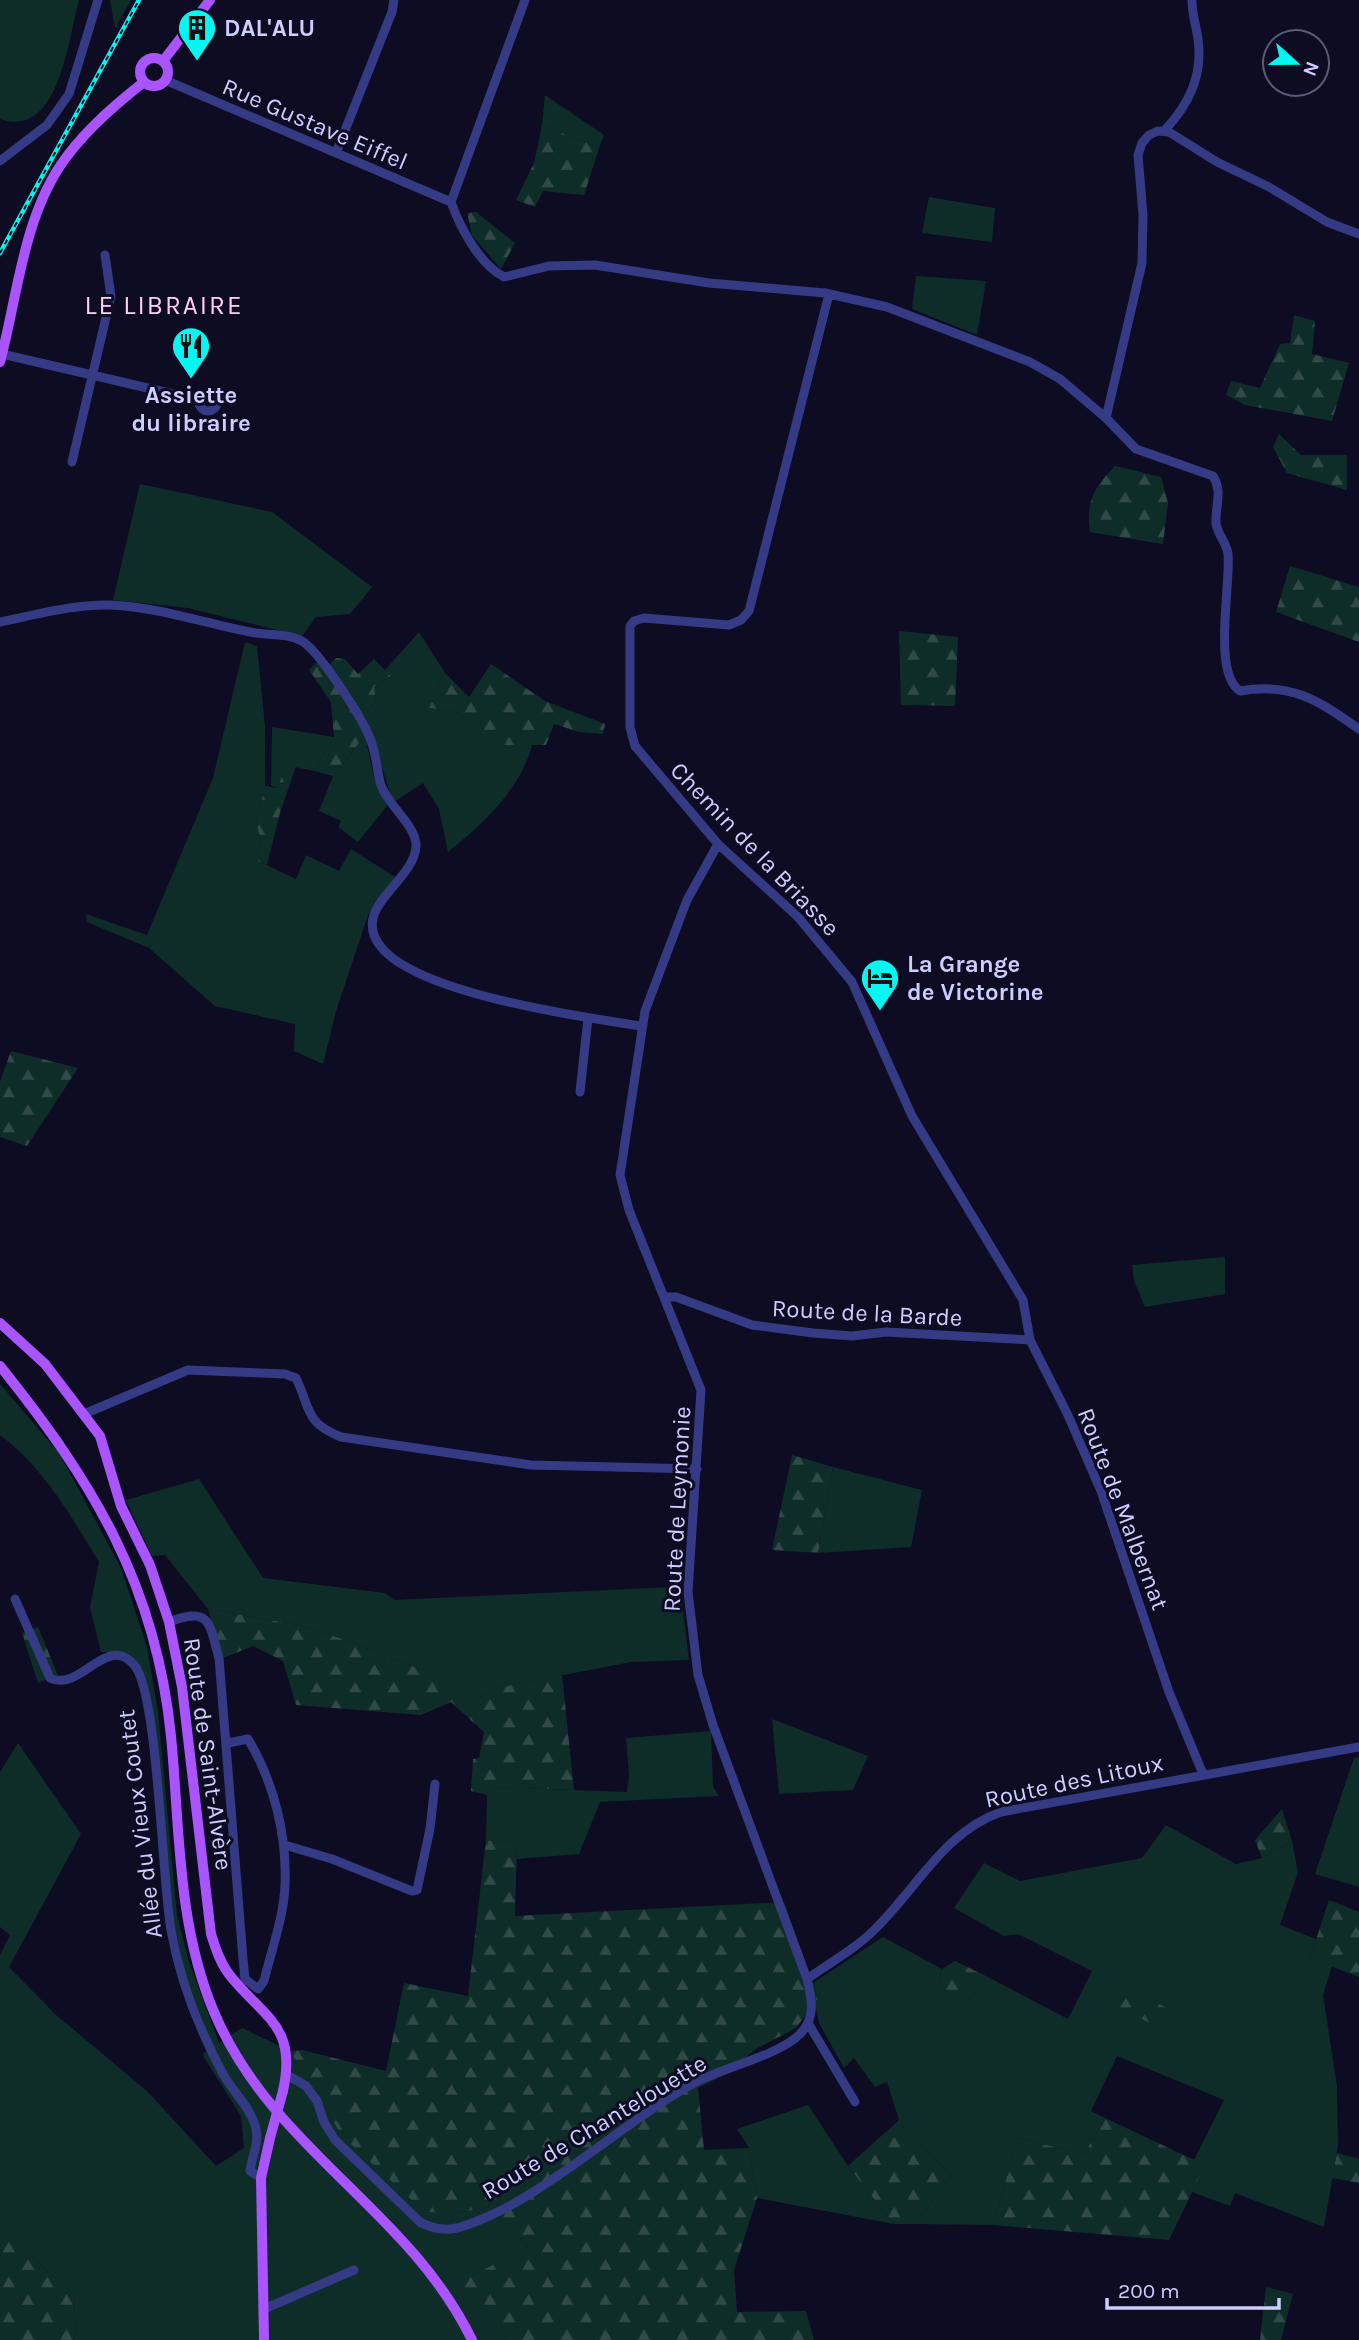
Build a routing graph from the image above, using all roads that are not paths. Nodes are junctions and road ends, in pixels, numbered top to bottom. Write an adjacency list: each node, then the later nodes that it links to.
1 (98, 0): 11 (street)
2 (210, 0): 6 (main road)
3 (394, 0): 10 (street)
4 (524, 0): 12 (street)
5 (1192, 0): 9 (street)
6 (163, 61): 7 (main road); 8 (main road)
7 (165, 80): 8 (main road); 10 (street, Rue Gustave Eiffel)
8 (144, 82): 16 (main road)
9 (1165, 130): 13 (street); 19 (street)
10 (336, 153): 12 (street, Rue Gustave Eiffel)
11 (0, 160)
12 (451, 202): 15 (street)
13 (1359, 234)
14 (106, 255): 17 (street)
15 (829, 294): 19 (street); 23 (street, Chemin de la Briasse)
16 (1, 358): 17 (street)
17 (92, 376): 18 (street); 20 (street)
18 (199, 400)
19 (1106, 418): 22 (street)
20 (72, 462)
21 (0, 622): 24 (street)
22 (1359, 729)
23 (718, 844): 25 (street, Route de Leymonie); 27 (street, Chemin de la Briasse)
24 (588, 1018): 25 (street); 26 (street)
25 (641, 1026): 28 (street, Route de Leymonie)
26 (580, 1093)
27 (1002, 1261): 30 (street, Route de Malbernat)
28 (664, 1297): 30 (street, Route de la Barde); 33 (street, Route de Leymonie)
29 (0, 1323): 32 (main road, Route de Saint-Alvère)
30 (1030, 1340): 38 (street, Route de Malbernat)
31 (0, 1366): 49 (main road)
32 (84, 1413): 33 (street); 35 (main road, Route de Saint-Alvère)
33 (696, 1469): 41 (street, Route de Leymonie)
34 (15, 1599): 45 (street, Allée du Vieux Coutet)
35 (169, 1622): 36 (street); 43 (main road, Route de Saint-Alvère)
36 (228, 1743): 40 (street); 40 (street)
37 (1359, 1747): 38 (street, Route des Litoux)
38 (1203, 1774): 41 (street, Route des Litoux)
39 (435, 1784): 40 (street)
40 (284, 1848)
41 (807, 1979): 42 (street)
42 (808, 2023): 43 (street, Route de Chantelouette); 44 (street)
43 (287, 2075): 45 (main road, Route de Saint-Alvère, bridge)
44 (855, 2102)
45 (261, 2178): 47 (main road, Route de Saint-Alvère)
46 (354, 2270): 47 (street)
47 (264, 2309): 48 (main road, Route de Saint-Alvère)
48 (264, 2340)
49 (472, 2340)

